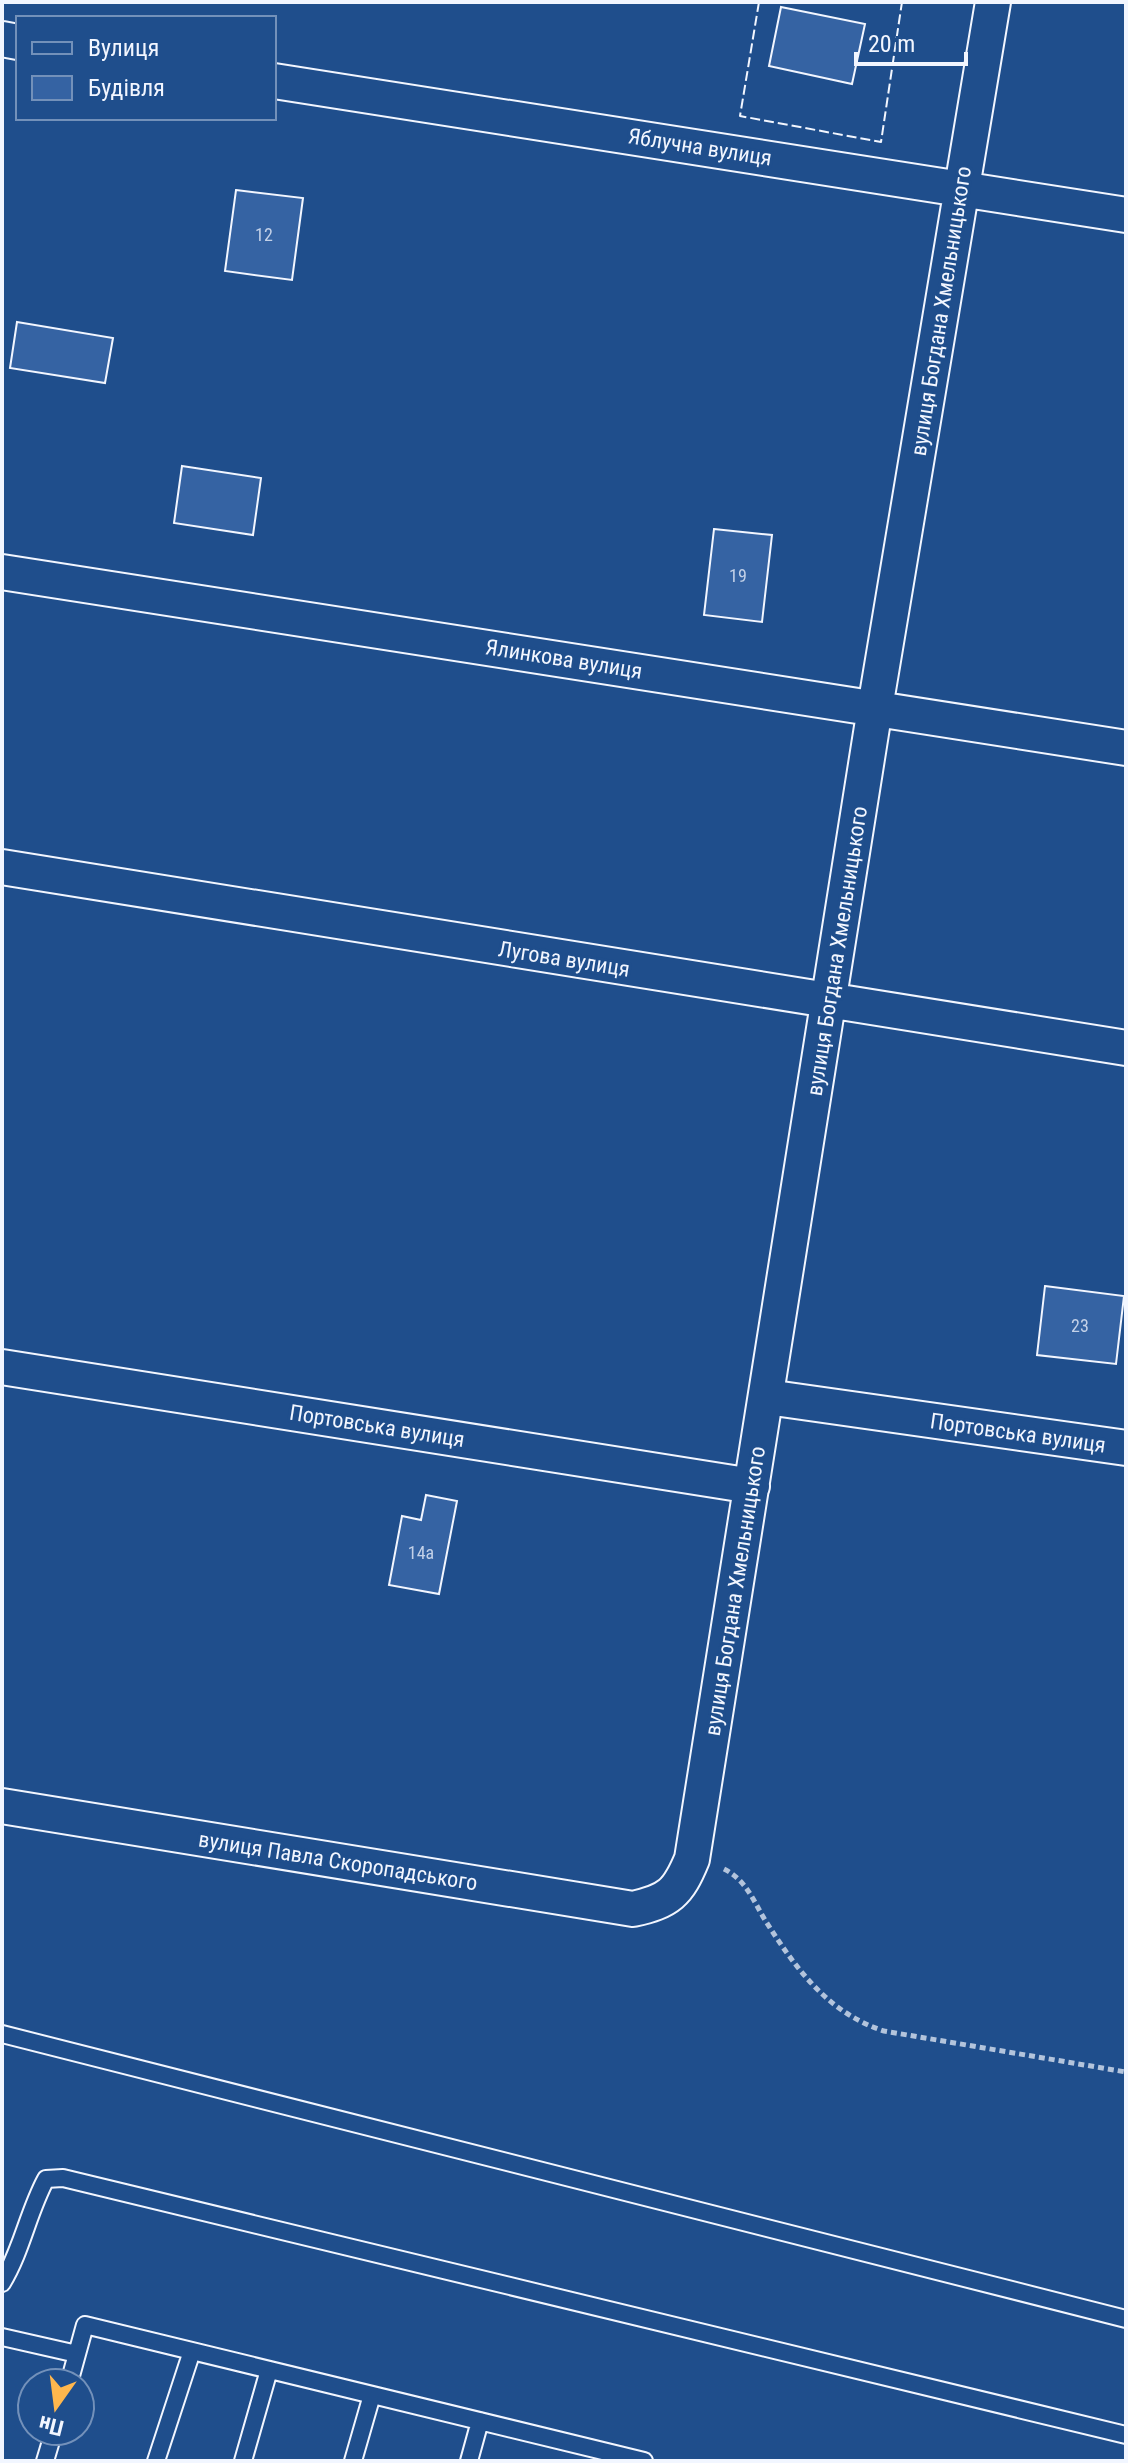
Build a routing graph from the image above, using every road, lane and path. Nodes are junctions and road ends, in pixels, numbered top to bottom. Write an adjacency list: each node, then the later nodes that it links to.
1 (993, 2): 3 (street, вулиця Богдана Хмельницького)
2 (276, 81): 3 (street, Яблучна вулиця)
3 (961, 188): 4 (street, Яблучна вулиця); 6 (street, вулиця Богдана Хмельницького)
4 (1126, 215)
5 (2, 572): 6 (street, Ялинкова вулиця)
6 (875, 708): 7 (street, Ялинкова вулиця); 9 (street, вулиця Богдана Хмельницького)
7 (1126, 748)
8 (2, 867): 9 (street, Лугова вулиця)
9 (830, 1002): 10 (street, Лугова вулиця); 12 (street, вулиця Богдана Хмельницького)
10 (1126, 1048)
11 (2, 1367): 14 (street, Портовська вулиця)
12 (767, 1397): 13 (street, Портовська вулиця); 14 (street, вулиця Богдана Хмельницького)
13 (1126, 1448)
14 (752, 1486): 16 (street, вулиця Богдана Хмельницького)
15 (2, 1806): 17 (street, вулиця Павла Скоропадського)
16 (692, 1859): 17 (street, вулиця Богдана Хмельницького); 19 (path)
17 (672, 1895)
18 (2, 2034): 21 (lane)
19 (1126, 2072)
20 (2, 2283): 29 (lane)
21 (1126, 2319)
22 (2, 2337): 24 (lane)
23 (192, 2351): 24 (lane); 26 (lane); 31 (lane)
24 (77, 2354): 25 (lane)
25 (73, 2367)
26 (269, 2370): 27 (lane); 32 (lane)
27 (372, 2395): 28 (lane); 33 (lane)
28 (480, 2421): 30 (lane); 34 (lane)
29 (1126, 2435)
30 (594, 2455): 35 (lane)
31 (156, 2461)
32 (243, 2461)
33 (353, 2461)
34 (469, 2461)
35 (644, 2461)

